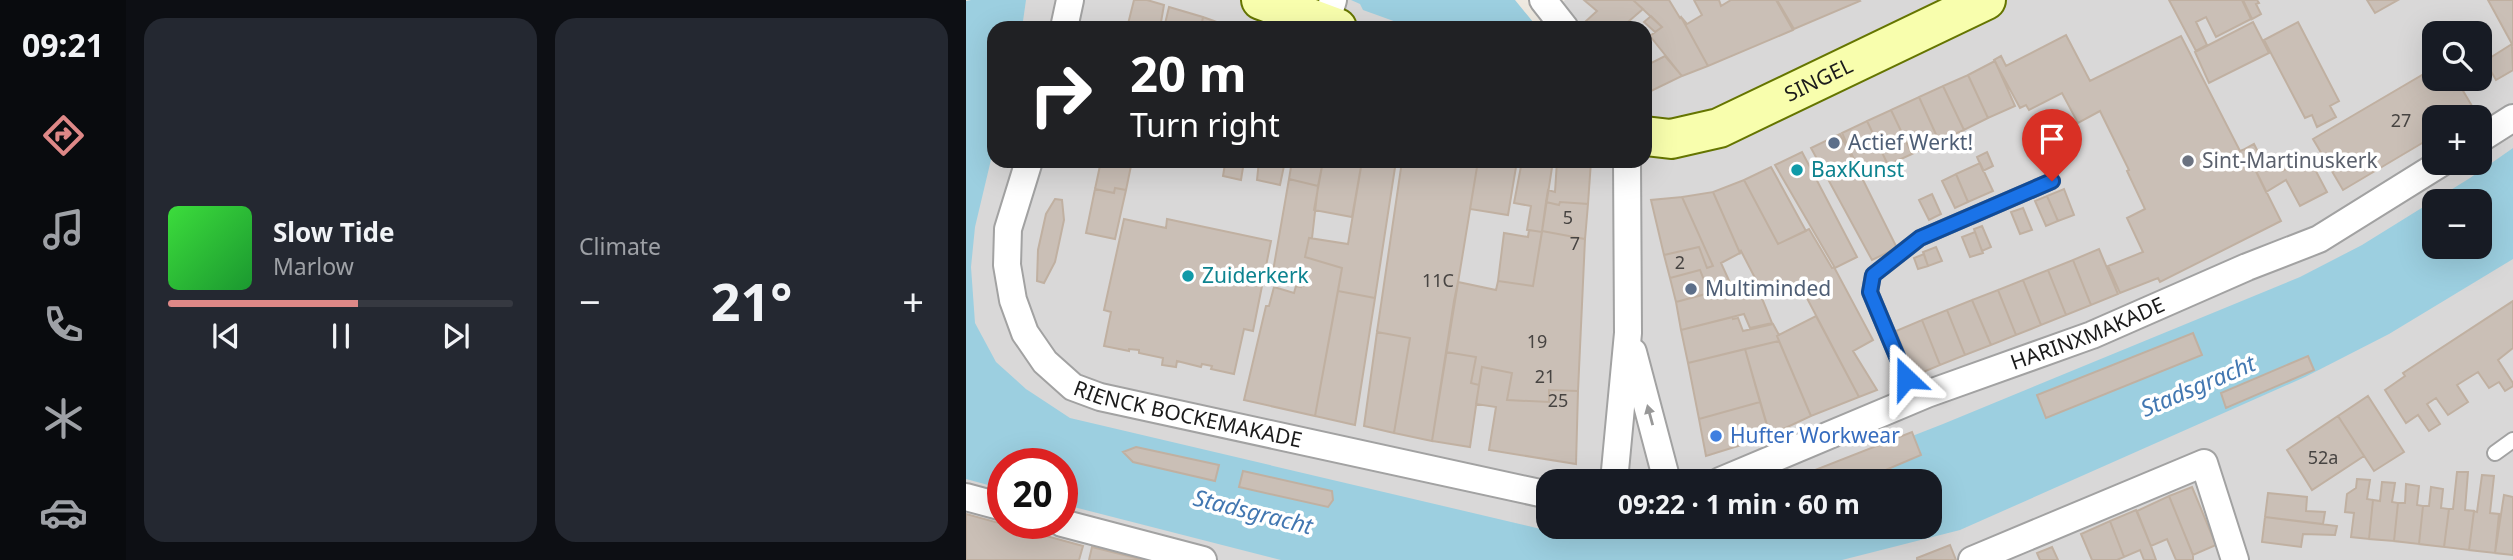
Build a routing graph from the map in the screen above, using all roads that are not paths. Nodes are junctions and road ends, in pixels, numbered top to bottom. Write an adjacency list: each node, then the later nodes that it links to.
1 (1070, 0): 6 (street)
2 (1261, 0): 5 (main road)
3 (1543, 0): 7 (street)
4 (1986, 0): 10 (main road, SINGEL)
5 (1332, 17)
6 (1066, 21)
7 (1560, 21)
8 (2513, 118): 9 (street)
9 (2492, 131)
10 (1652, 137)
11 (1027, 168): 22 (street, RIENCK BOCKEMAKADE)
12 (1627, 168): 15 (street)
13 (2422, 175): 16 (street, HARINXMAKADE)
14 (2052, 181): 16 (lane)
15 (1628, 333): 19 (street); 20 (street, one-way to 15)
16 (1915, 399): 21 (street, HARINXMAKADE)
17 (2513, 440): 18 (lane)
18 (2495, 453)
19 (1615, 469)
20 (1664, 469)
21 (1749, 469)
22 (1536, 492)
23 (966, 497): 24 (street)
24 (987, 503)
25 (1078, 527): 26 (street)
26 (1203, 560)
27 (1972, 560): 28 (street)
28 (2235, 560)

